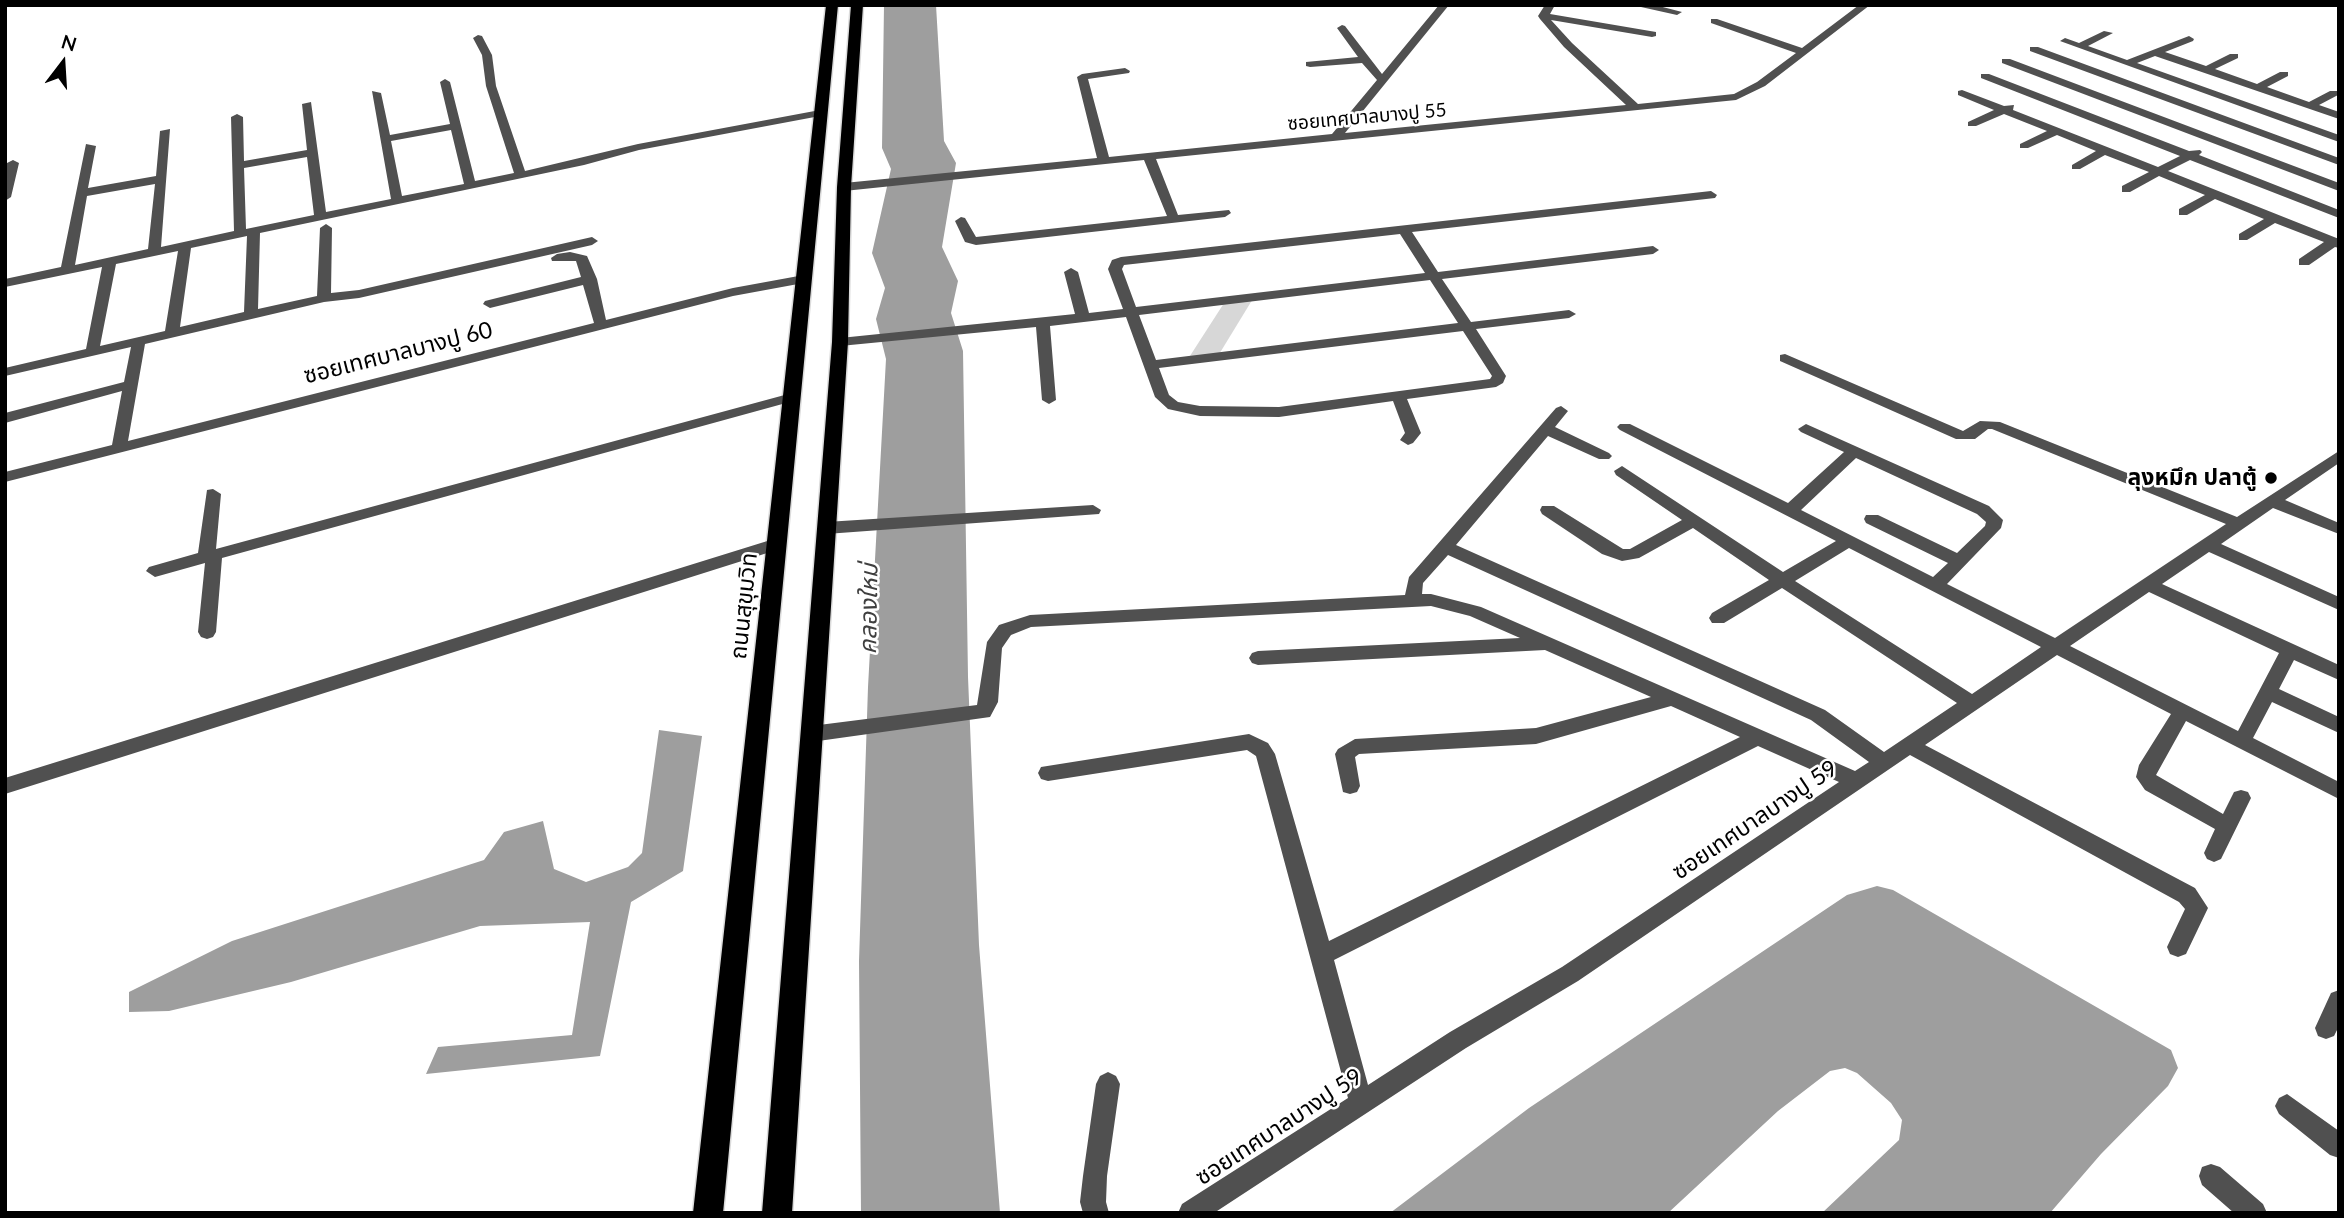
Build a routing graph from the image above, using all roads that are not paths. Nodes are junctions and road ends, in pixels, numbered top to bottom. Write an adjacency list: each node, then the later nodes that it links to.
1 (832, 5): 17 (highway, ถนนสุขุมวิท)
2 (857, 5): 15 (highway)
3 (1444, 5): 32 (street)
4 (1550, 5): 8 (street)
5 (1637, 5): 7 (street)
6 (1865, 5): 20 (street, ซอยเทศบาลบางปู 55)
7 (1677, 12)
8 (1543, 16): 12 (street); 42 (street)
9 (1714, 21): 20 (street)
10 (1342, 28): 23 (street)
11 (2108, 33): 18 (street)
12 (1652, 34)
13 (478, 38): 70 (street)
14 (2189, 39): 21 (street)
15 (855, 41): 17 (highway); 74 (highway)
16 (2066, 41): 18 (street)
17 (828, 43): 45 (highway, ถนนสุขุมวิท)
18 (2080, 46): 25 (street)
19 (2034, 49): 29 (street)
20 (1803, 51): 42 (street, ซอยเทศบาลบางปู 55)
21 (2155, 52): 25 (street); 27 (street)
22 (2234, 56): 27 (street)
23 (1365, 60): 26 (street); 32 (street)
24 (2006, 61): 34 (street)
25 (2125, 62): 29 (street); 56 (street)
26 (1310, 64)
27 (2206, 70): 35 (street)
28 (1125, 71): 64 (street)
29 (2096, 72): 65 (street)
30 (2284, 74): 35 (street)
31 (1985, 76): 39 (street)
32 (1382, 79): 53 (street)
33 (445, 82): 50 (street)
34 (2067, 84): 39 (street); 44 (street)
35 (2258, 88): 41 (street)
36 (376, 93): 54 (street)
37 (1962, 93): 43 (street)
38 (2334, 93): 41 (street)
39 (2036, 96): 43 (street); 49 (street)
40 (307, 104): 61 (street)
41 (2310, 106): 46 (street)
42 (1637, 109): 53 (street, ซอยเทศบาลบางปู 55)
43 (2005, 109): 48 (street); 52 (street)
44 (2140, 112): 49 (street); 57 (street)
45 (820, 113): 70 (street); 105 (highway, ถนนสุขุมวิท)
46 (2339, 116)
47 (237, 117): 67 (street)
48 (1972, 124)
49 (2110, 125): 55 (street); 62 (street)
50 (455, 126): 54 (street); 73 (street)
51 (166, 131): 72 (street)
52 (2056, 131): 55 (street); 59 (street)
53 (1335, 138): 63 (street, ซอยเทศบาลบางปู 55)
54 (386, 139): 81 (street)
55 (2077, 139): 60 (street)
56 (2339, 139)
57 (2218, 141): 62 (street); 75 (street)
58 (90, 146): 77 (street)
59 (2024, 146)
60 (2105, 150): 68 (street); 69 (street)
61 (313, 152): 67 (street); 88 (street)
62 (2190, 156): 69 (street); 84 (street)
63 (1149, 157): 64 (street, ซอยเทศบาลบางปู 55); 86 (street)
64 (1104, 161): 74 (street, ซอยเทศบาลบางปู 55)
65 (2339, 162)
66 (13, 163): 71 (street)
67 (238, 166): 91 (street)
68 (2076, 167)
69 (2158, 171): 76 (street); 78 (street)
70 (520, 175): 73 (street)
71 (7, 177): 80 (street)
72 (161, 178): 77 (street); 97 (street)
73 (470, 185): 81 (street)
74 (844, 187): 118 (highway)
75 (2339, 187)
76 (2126, 189)
77 (81, 193): 100 (street)
78 (2215, 194): 82 (street); 85 (street)
79 (1711, 195): 90 (street)
80 (5, 197)
81 (397, 200): 88 (street)
82 (2183, 212)
83 (1225, 213): 86 (street)
84 (2339, 214)
85 (2274, 218): 92 (street); 94 (street)
86 (1174, 219): 87 (street)
87 (961, 220)
88 (323, 222): 89 (street); 107 (street)
89 (254, 230): 91 (street); 111 (street)
90 (1404, 230): 103 (street); 109 (street)
91 (240, 233): 95 (street)
92 (2243, 237)
93 (592, 241): 107 (street)
94 (2336, 243): 99 (street)
95 (185, 245): 97 (street); 116 (street)
96 (1653, 250): 103 (street)
97 (153, 251): 98 (street)
98 (110, 261): 100 (street); 119 (street)
99 (2304, 262)
100 (67, 270): 106 (street)
101 (1072, 272): 112 (street)
102 (481, 276): 104 (street)
103 (1433, 276): 109 (street); 115 (street)
104 (590, 279): 108 (street); 114 (street)
105 (804, 279): 114 (street, ซอยเทศบาลบางปู 60); 124 (highway, ถนนสุขุมวิท)
106 (5, 283)
107 (324, 298): 111 (street)
108 (489, 304)
109 (1129, 312): 112 (street); 121 (street)
110 (1569, 314): 115 (street)
111 (251, 315): 116 (street)
112 (1083, 317): 113 (street)
113 (1043, 322): 118 (street); 126 (street)
114 (601, 325): 133 (street, ซอยเทศบาลบางปู 60)
115 (1466, 326): 121 (street); 125 (street)
116 (172, 333): 117 (street)
117 (139, 340): 119 (street); 123 (street)
118 (840, 342): 147 (highway)
119 (92, 352): 122 (street)
120 (1785, 358): 146 (street)
121 (1149, 365): 125 (street)
122 (5, 372)
123 (129, 385): 128 (street); 133 (street)
124 (792, 397): 150 (highway, ถนนสุขุมวิท); 153 (street)
125 (1399, 397): 132 (street)
126 (1049, 400)
127 (1561, 411): 130 (street)
128 (5, 418)
129 (1625, 427): 143 (street)
130 (1547, 429): 135 (street); 152 (street)
131 (1806, 429): 134 (street)
132 (1408, 440)
133 (119, 448): 138 (street, ซอยเทศบาลบางปู 60)
134 (1854, 451): 143 (street); 154 (street)
135 (1604, 456)
136 (2339, 456): 140 (street, ซอยเทศบาลบางปู 59)
137 (1622, 471): 145 (street)
138 (5, 477)
139 (213, 494): 153 (street)
140 (2274, 502): 146 (street, ซอยเทศบาลบางปู 59); 148 (street)
141 (1093, 510): 147 (street)
142 (1548, 510): 145 (street)
143 (1790, 511): 149 (street)
144 (1871, 519): 154 (street)
145 (1694, 520): 156 (street)
146 (2240, 524): 151 (street, ซอยเทศบาลบางปู 59)
147 (826, 528): 173 (highway)
148 (2339, 529)
149 (1849, 541): 156 (street); 157 (street)
150 (777, 544): 180 (street); 196 (highway, ถนนสุขุมวิท)
151 (2209, 545): 158 (street, ซอยเทศบาลบางปู 59); 160 (street)
152 (1445, 547): 159 (street); 177 (street)
153 (210, 555): 155 (street); 162 (street)
154 (1959, 562): 157 (street)
155 (155, 571)
156 (1783, 581): 161 (street); 170 (street)
157 (1935, 585): 164 (street)
158 (2150, 585): 164 (street, ซอยเทศบาลบางปู 59); 165 (street)
159 (1413, 600): 163 (street); 173 (street)
160 (2339, 604)
161 (1718, 618)
162 (206, 632)
163 (1548, 643): 166 (street); 169 (street)
164 (2057, 647): 170 (street, ซอยเทศบาลบางปู 59); 171 (street)
165 (2290, 650): 167 (street); 168 (street)
166 (1258, 657)
167 (2339, 673)
168 (2268, 692): 172 (street); 175 (street)
169 (1672, 699): 174 (street); 181 (street)
170 (1973, 704): 176 (street, ซอยเทศบาลบางปู 59)
171 (2182, 711): 175 (street); 184 (street)
172 (2339, 726)
173 (811, 734): 197 (highway)
174 (1758, 737): 179 (street); 187 (street)
175 (2242, 742): 182 (street)
176 (1910, 746): 177 (street, ซอยเทศบาลบางปู 59); 186 (street)
177 (1883, 762): 179 (street, ซอยเทศบาลบางปู 59)
178 (1048, 773): 187 (street)
179 (1857, 781): 191 (street, ซอยเทศบาลบางปู 59)
180 (5, 786)
181 (1350, 786)
182 (2339, 791)
183 (2241, 798): 184 (street)
184 (2227, 826): 185 (street)
185 (2214, 853)
186 (2178, 947)
187 (1322, 955): 191 (street)
188 (2339, 1000): 189 (street)
189 (2326, 1028)
190 (1108, 1084): 198 (street)
191 (1361, 1102): 195 (street, ซอยเทศบาลบางปู 59)
192 (2287, 1106): 193 (street)
193 (2339, 1146)
194 (2211, 1176): 199 (street)
195 (1196, 1212)
196 (708, 1213)
197 (777, 1213)
198 (1096, 1213)
199 (2254, 1213)

